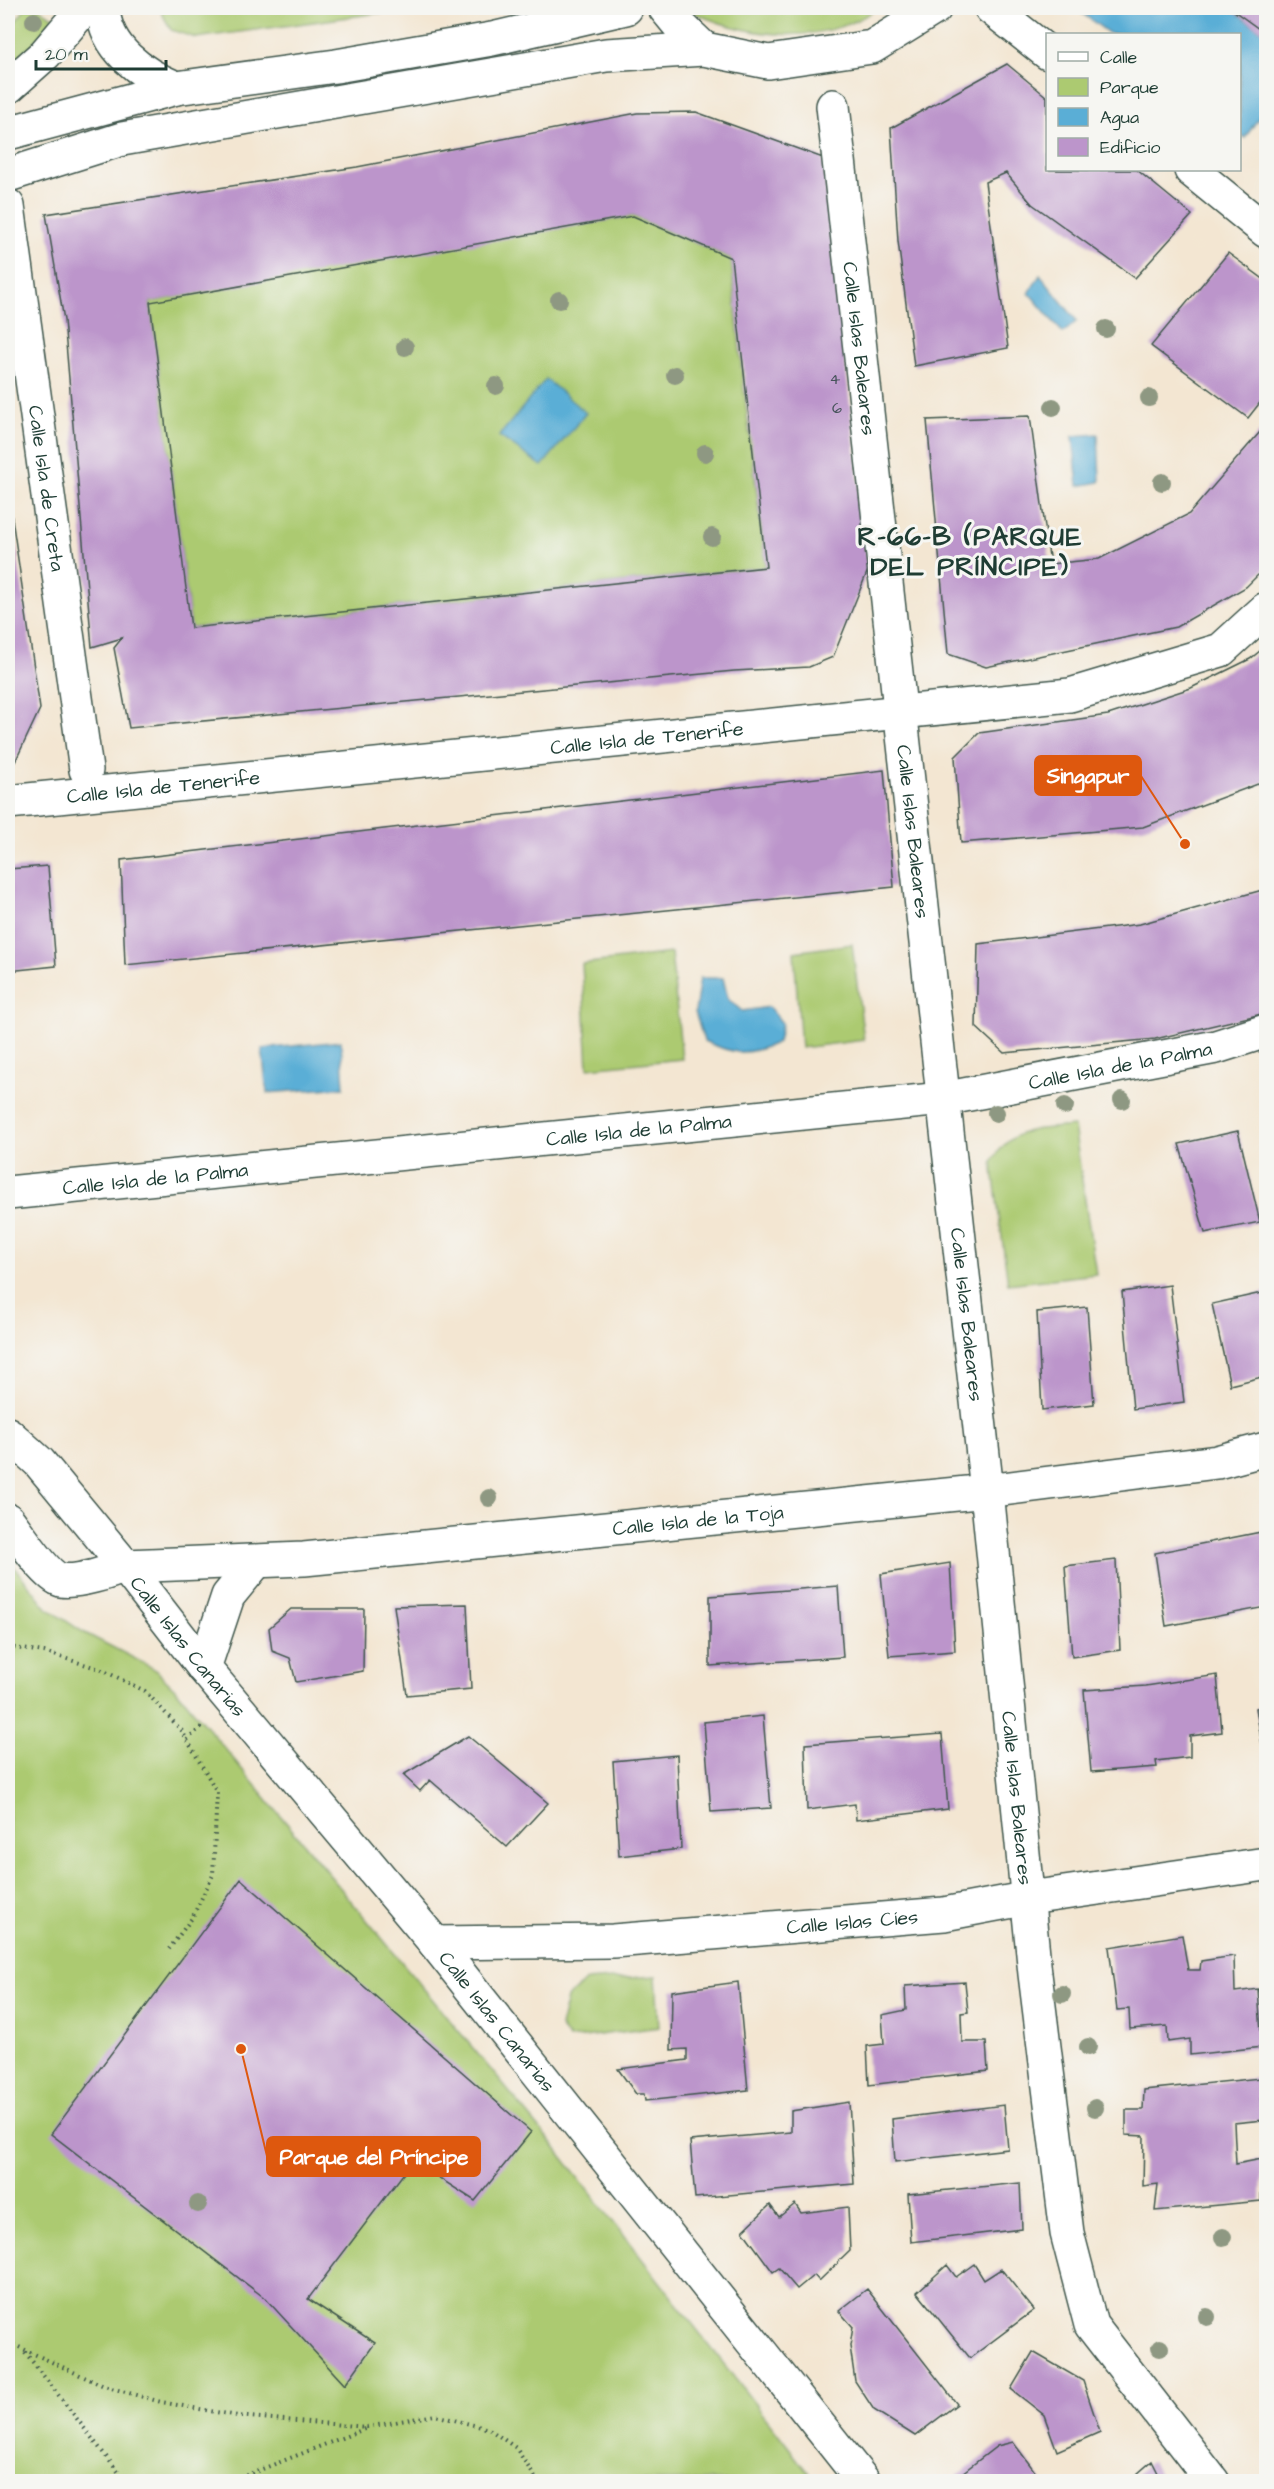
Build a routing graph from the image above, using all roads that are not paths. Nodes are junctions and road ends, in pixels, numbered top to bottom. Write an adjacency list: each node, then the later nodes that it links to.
1 (84, 8): 9 (street)
2 (103, 8): 10 (street)
3 (626, 8): 10 (street)
4 (665, 8): 7 (street)
5 (935, 8): 7 (street)
6 (991, 8): 8 (street)
7 (704, 49): 14 (street)
8 (1046, 52)
9 (8, 87)
10 (176, 88): 12 (street)
11 (833, 106): 18 (street, Calle Islas Baleares)
12 (8, 133)
13 (1192, 171): 16 (street)
14 (8, 175)
15 (8, 206): 19 (street, Calle Isla de Creta)
16 (1266, 231)
17 (1266, 609): 18 (street, Calle Isla de Tenerife)
18 (901, 713): 20 (street, Calle Isla de Tenerife); 22 (street, Calle Islas Baleares)
19 (86, 770)
20 (8, 802)
21 (1266, 1030): 22 (street, Calle Isla de la Palma)
22 (943, 1099): 23 (street, Calle Isla de la Palma); 26 (street, Calle Islas Baleares)
23 (8, 1193)
24 (10, 1443): 29 (street, Calle Islas Canarias)
25 (1266, 1449): 26 (street, Calle Isla de la Toja)
26 (987, 1491): 28 (street, Calle Isla de la Toja); 32 (street, Calle Islas Baleares)
27 (8, 1520): 29 (street, Calle Islas Canarias)
28 (256, 1562): 29 (street, Calle Isla de la Toja); 30 (street)
29 (125, 1566): 30 (street, Calle Islas Canarias)
30 (204, 1668): 33 (street, Calle Islas Canarias)
31 (1266, 1864): 32 (street, Calle Islas Cíes)
32 (1029, 1898): 33 (street, Calle Islas Cíes); 35 (street, Calle Islas Baleares)
33 (435, 1943): 34 (street, Calle Islas Canarias)
34 (864, 2481)
35 (1213, 2481)

